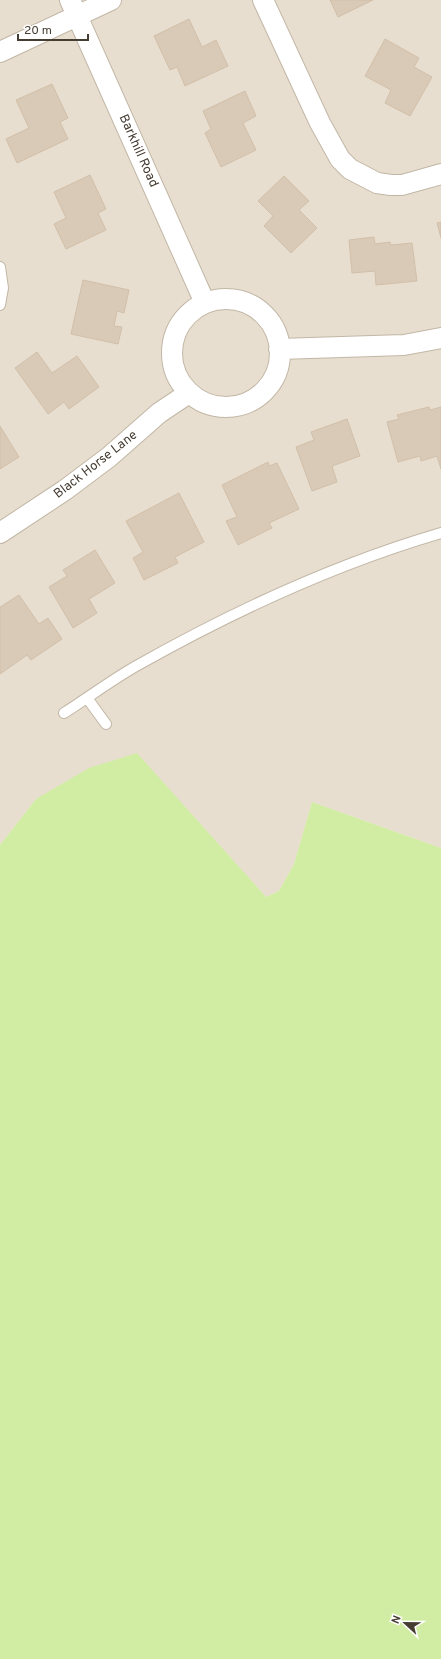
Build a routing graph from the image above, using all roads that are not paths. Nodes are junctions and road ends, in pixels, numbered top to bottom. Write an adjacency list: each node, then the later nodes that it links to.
1 (111, 0): 3 (street)
2 (263, 0): 5 (street)
3 (74, 8): 4 (street); 7 (street, Barkhill Road)
4 (0, 52)
5 (441, 174)
6 (0, 267): 8 (lane)
7 (205, 303): 10 (street); 11 (street)
8 (0, 305)
9 (441, 338): 10 (street)
10 (279, 349): 11 (street)
11 (189, 392): 12 (street, Black Horse Lane)
12 (0, 533)
13 (441, 533): 14 (lane)
14 (87, 698): 15 (lane); 16 (lane)
15 (64, 713)
16 (106, 724)

